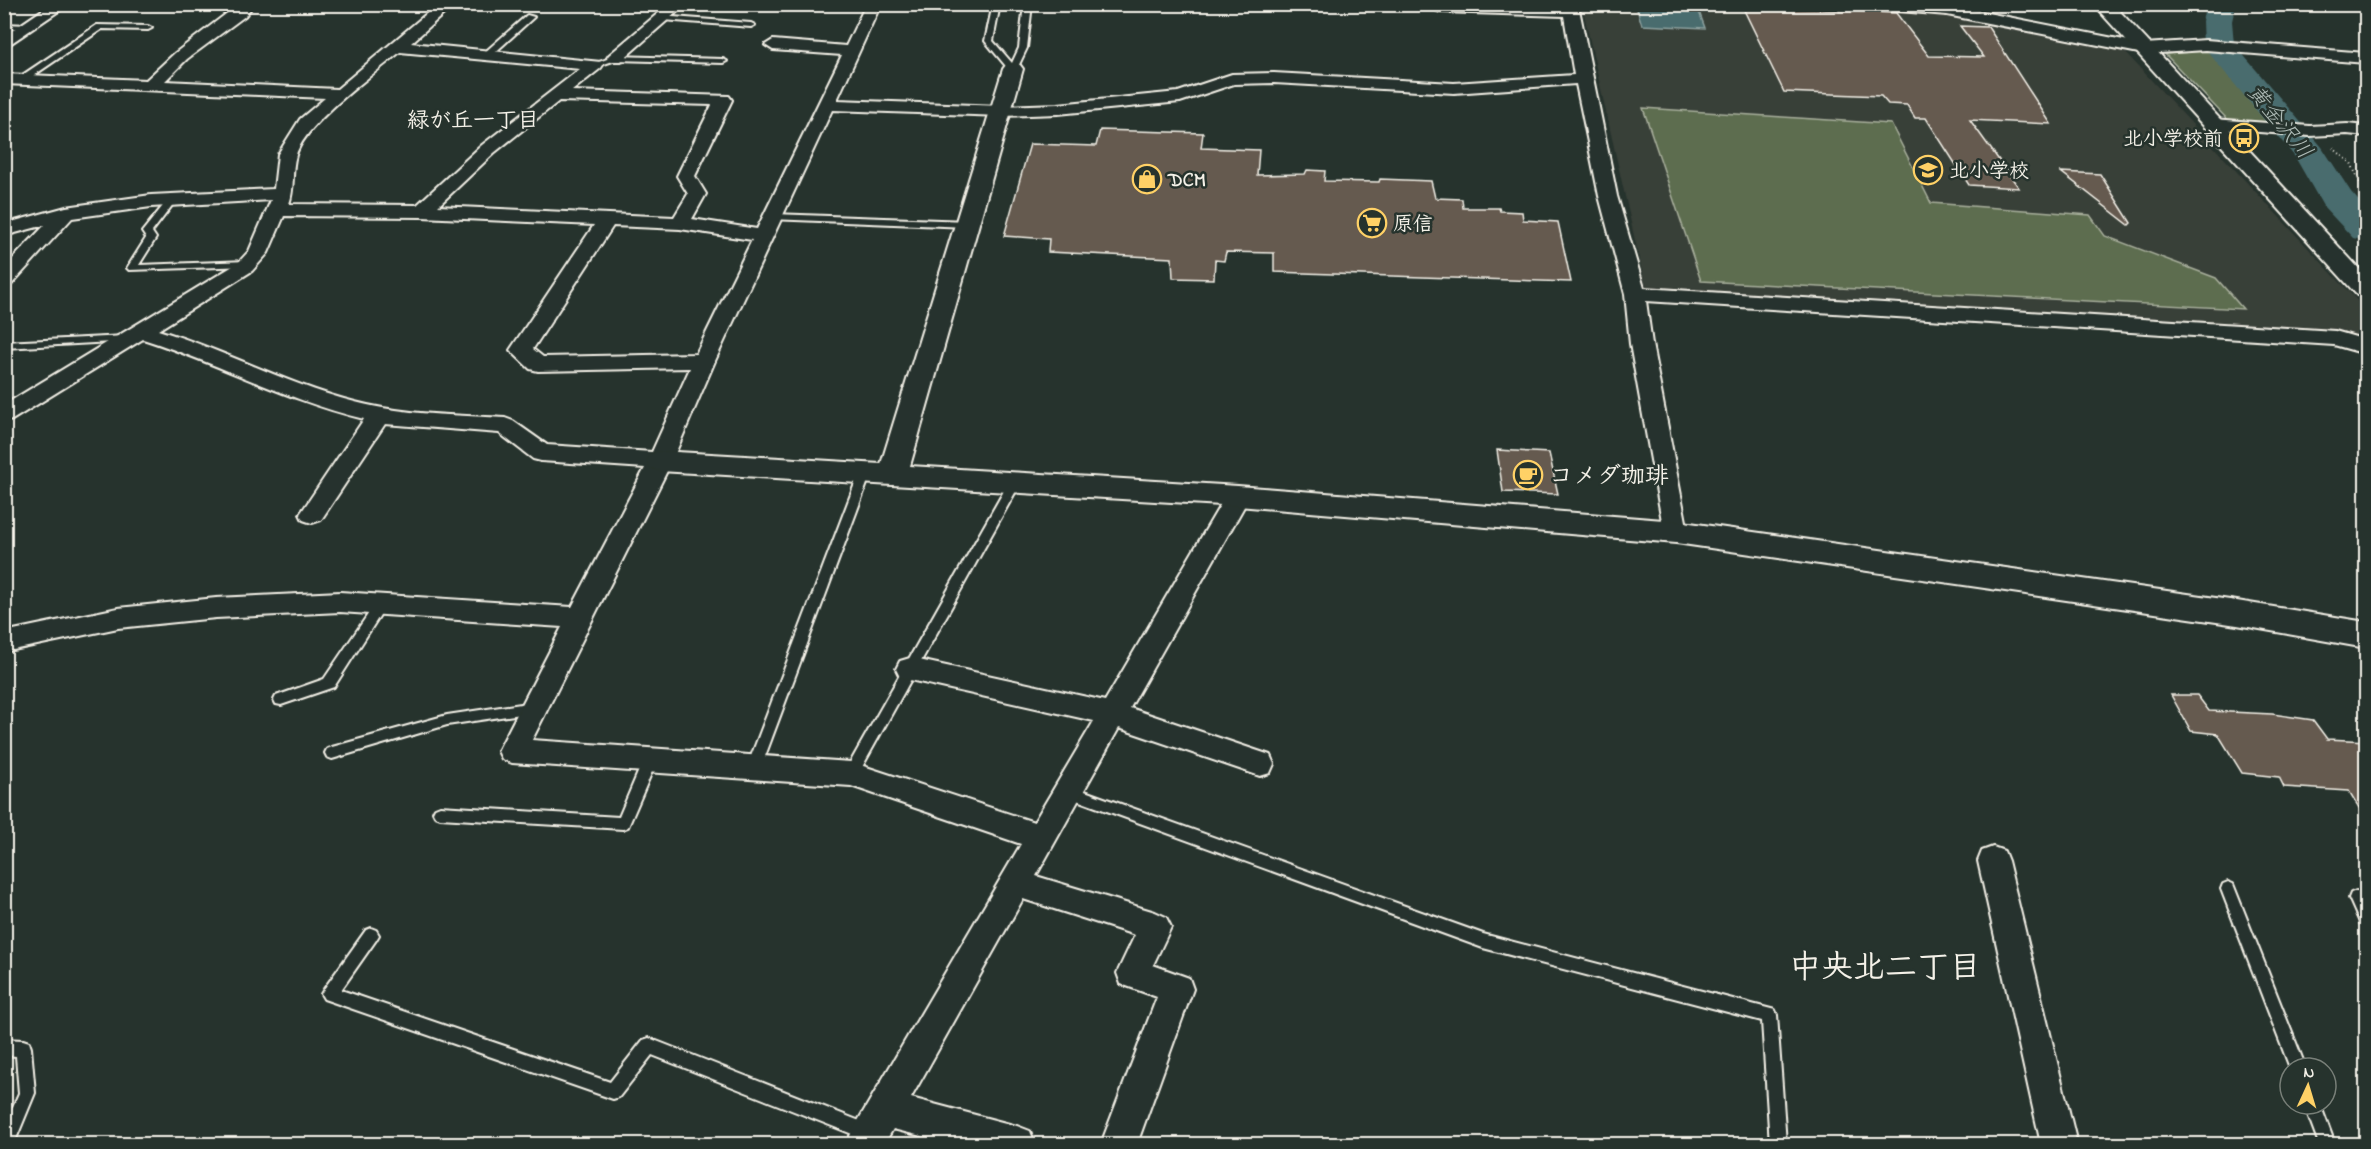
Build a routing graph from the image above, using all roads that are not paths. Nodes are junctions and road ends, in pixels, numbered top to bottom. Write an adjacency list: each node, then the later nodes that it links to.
1 (62, 4): 16 (street)
2 (247, 4): 31 (street)
3 (448, 4): 20 (street)
4 (679, 4): 13 (street)
5 (874, 4): 22 (street)
6 (997, 4): 28 (lane)
7 (1028, 4): 28 (lane)
8 (1439, 4): 11 (street)
9 (1875, 4): 21 (street)
10 (2102, 4): 21 (street)
11 (1571, 8): 29 (street)
12 (530, 17): 23 (lane)
13 (663, 18): 14 (lane); 24 (street)
14 (750, 25)
15 (4, 26): 16 (lane)
16 (28, 27): 18 (street)
17 (148, 28): 30 (lane)
18 (4, 43)
19 (773, 45): 22 (street)
20 (396, 47): 23 (street); 32 (street)
21 (2144, 49): 25 (street); 36 (street)
22 (853, 51): 34 (street)
23 (487, 55): 27 (street)
24 (615, 58): 26 (lane); 27 (lane)
25 (2367, 58)
26 (723, 61)
27 (595, 65): 33 (street)
28 (1013, 69): 35 (street)
29 (1583, 79): 35 (street); 53 (street)
30 (13, 80): 31 (street)
31 (150, 86): 32 (street)
32 (340, 94): 41 (street)
33 (555, 96): 42 (street); 46 (street)
34 (828, 105): 35 (street); 44 (street)
35 (1002, 111): 47 (street)
36 (2213, 124): 37 (street); 52 (street)
37 (2311, 131): 38 (street); 39 (street)
38 (2367, 131)
39 (2330, 145)
40 (173, 199): 41 (street); 43 (street); 50 (lane)
41 (280, 202): 42 (street); 50 (street)
42 (422, 211): 45 (street)
43 (66, 213): 48 (street); 51 (street)
44 (773, 217): 47 (lane); 49 (street)
45 (607, 220): 46 (street); 57 (street)
46 (680, 223): 49 (street)
47 (968, 224): 62 (street)
48 (4, 230)
49 (764, 236): 57 (street)
50 (248, 264): 54 (street)
51 (6, 278)
52 (2367, 290)
53 (1635, 294): 56 (street); 66 (street)
54 (134, 335): 55 (lane); 58 (street); 59 (street)
55 (4, 345)
56 (2367, 347)
57 (704, 362): 60 (street)
58 (4, 415)
59 (379, 415): 60 (street); 65 (street)
60 (660, 461): 61 (street); 68 (street)
61 (865, 473): 62 (street); 78 (lane)
62 (893, 474): 63 (street)
63 (1015, 482): 64 (street); 71 (lane)
64 (1239, 496): 66 (street); 74 (street)
65 (312, 514)
66 (1676, 532): 69 (street)
67 (381, 604): 68 (street); 70 (street); 72 (lane)
68 (579, 618): 73 (street)
69 (2367, 635)
70 (4, 642)
71 (910, 669): 74 (street); 79 (lane)
72 (281, 700)
73 (534, 707): 75 (lane); 76 (street)
74 (1113, 714): 77 (street); 80 (street)
75 (332, 753)
76 (650, 760): 78 (street); 81 (lane)
77 (1260, 764)
78 (754, 767): 79 (street)
79 (851, 774): 82 (street)
80 (1068, 791): 82 (street); 96 (lane)
81 (440, 812)
82 (1041, 838): 84 (street)
83 (1993, 861): 97 (street)
84 (1016, 884): 92 (street); 95 (street)
85 (2228, 888): 90 (lane)
86 (2356, 898): 87 (lane)
87 (2367, 920)
88 (371, 935): 92 (lane)
89 (4, 1047): 93 (lane)
90 (2293, 1056)
91 (2316, 1116): 98 (lane)
92 (874, 1129): 94 (street)
93 (6, 1144)
94 (1017, 1144)
95 (1119, 1144)
96 (1778, 1144)
97 (2059, 1144)
98 (2327, 1144)

